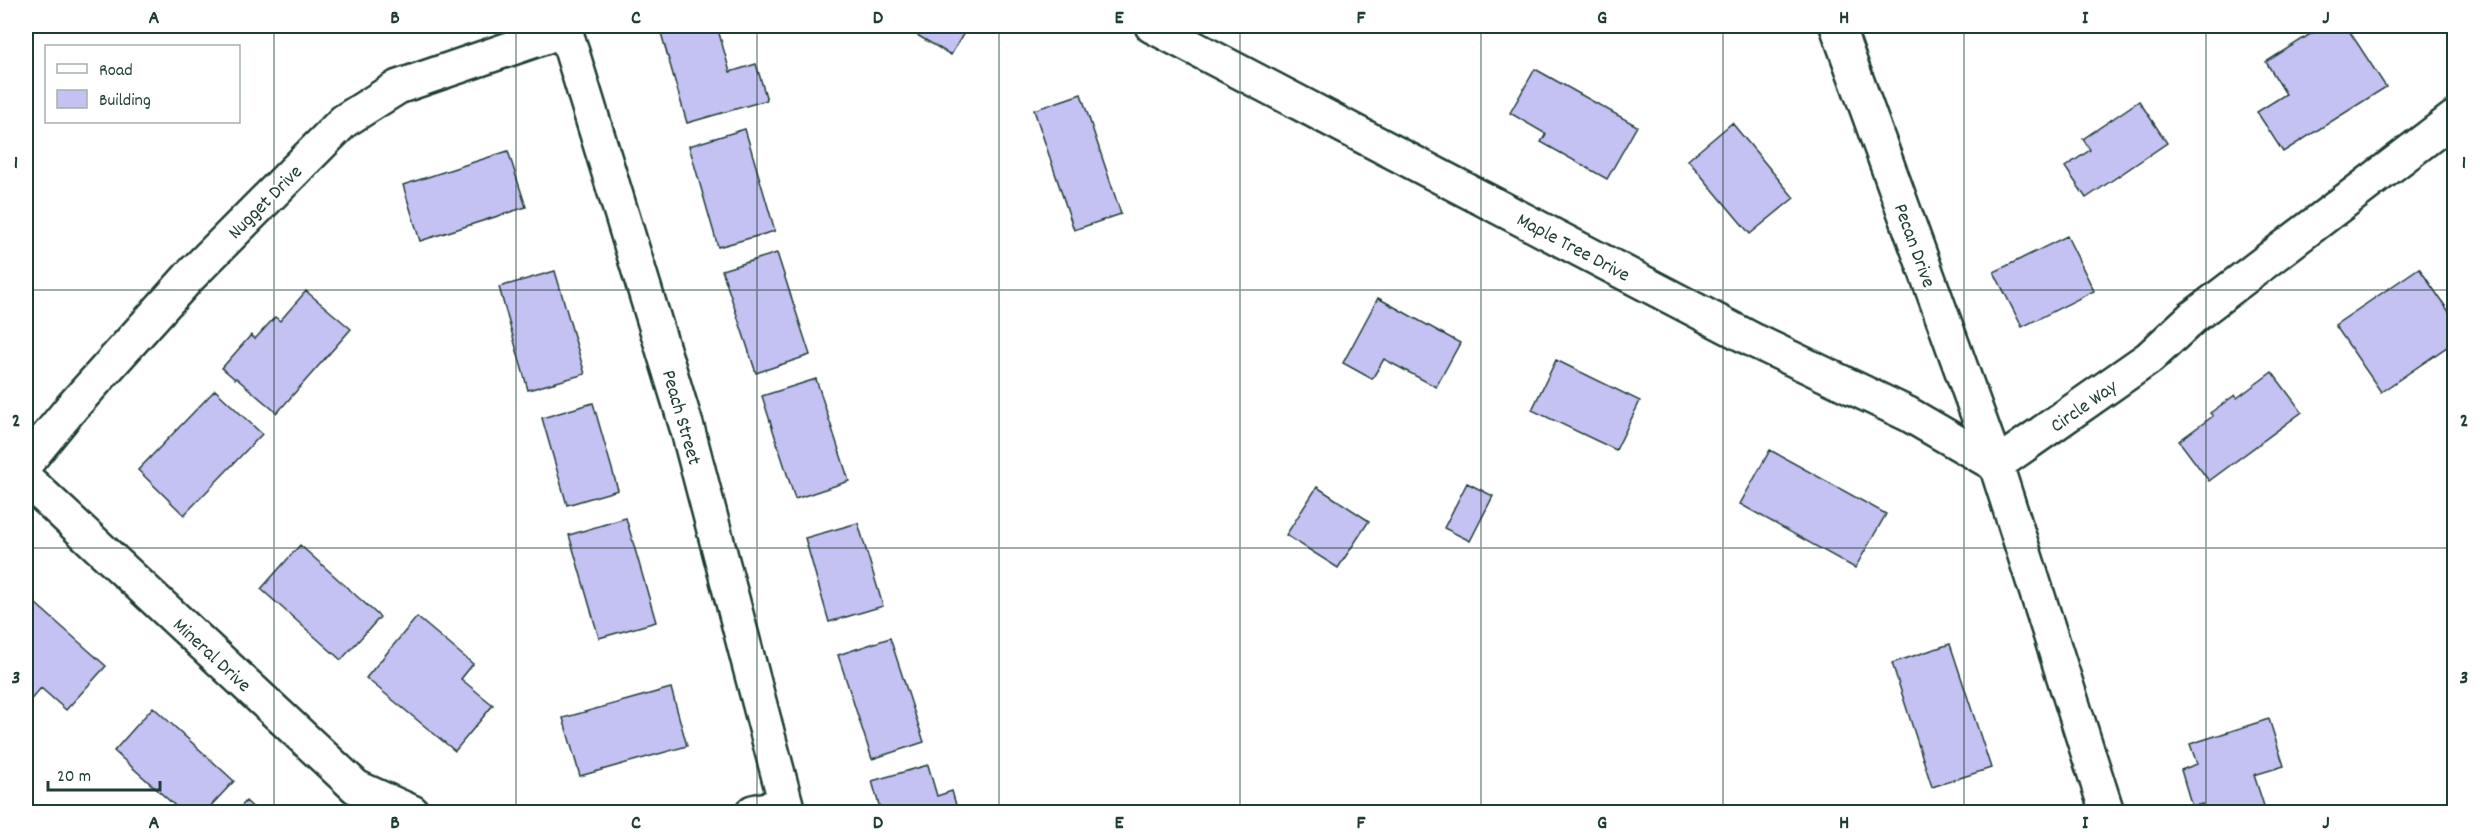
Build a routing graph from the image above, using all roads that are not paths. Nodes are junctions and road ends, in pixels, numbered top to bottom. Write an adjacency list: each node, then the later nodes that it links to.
1 (1152, 26): 6 (street, Maple Tree Drive)
2 (1837, 26): 6 (street, Pecan Drive)
3 (565, 28): 5 (street, Nugget Drive); 8 (street, Peach Street)
4 (2454, 118): 6 (street, Circle Way)
5 (26, 463)
6 (1996, 465): 11 (street)
7 (26, 479): 9 (street, Mineral Drive)
8 (787, 809): 10 (street)
9 (412, 813)
10 (753, 813)
11 (2108, 813)

